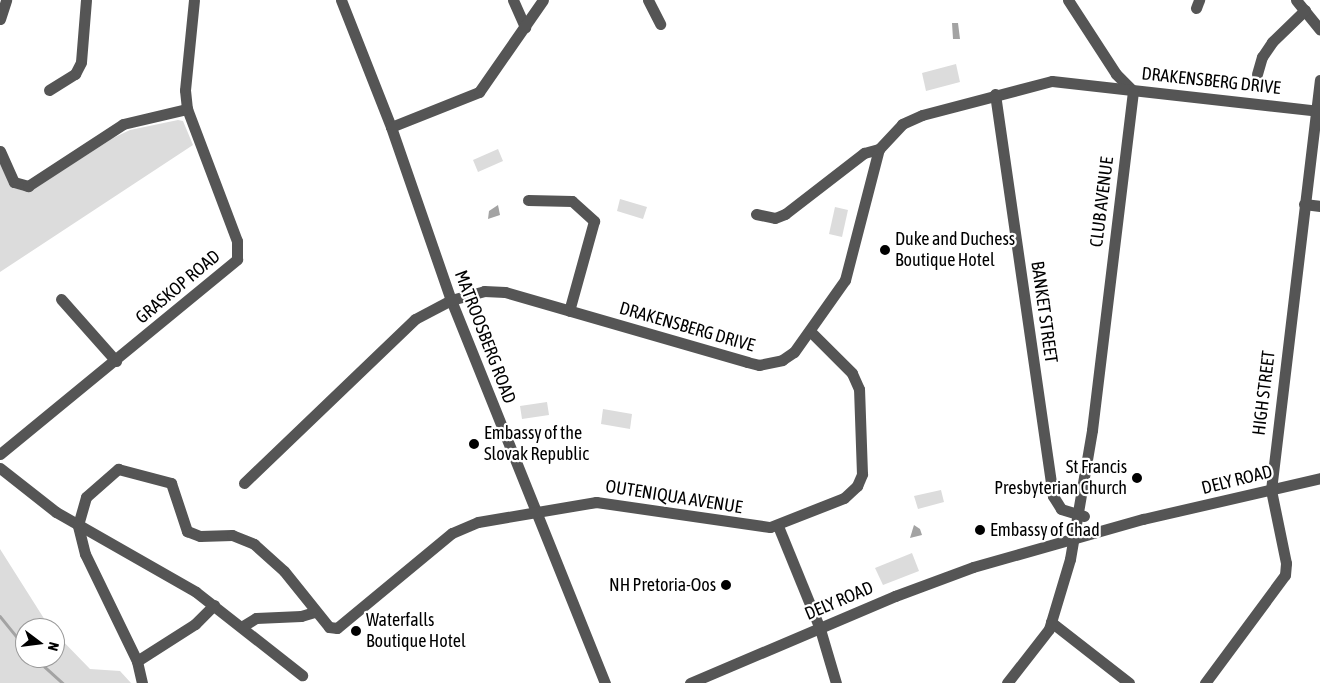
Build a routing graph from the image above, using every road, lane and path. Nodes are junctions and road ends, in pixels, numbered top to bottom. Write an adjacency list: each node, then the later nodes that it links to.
1 (6, 0): 11 (street)
2 (86, 0): 19 (street)
3 (194, 0): 22 (street, GRASKOP ROAD)
4 (341, 0): 24 (street, MATROOSBERG ROAD)
5 (513, 0): 13 (street)
6 (542, 0): 13 (street)
7 (648, 0): 12 (street)
8 (1068, 0): 15 (street)
9 (1296, 0): 10 (street)
10 (1305, 10): 14 (street); 16 (street)
11 (0, 19)
12 (660, 24)
13 (525, 27): 24 (street)
14 (1320, 30)
15 (1116, 74): 18 (street, DRAKENSBERG DRIVE); 20 (street)
16 (1257, 74)
17 (1320, 80): 23 (street, HIGH STREET)
18 (1098, 87): 20 (street, DRAKENSBERG DRIVE); 21 (street, DRAKENSBERG DRIVE)
19 (49, 90)
20 (1133, 91): 23 (street, DRAKENSBERG DRIVE); 42 (street, CLUB AVENUE)
21 (995, 94): 25 (street, DRAKENSBERG DRIVE); 42 (street, BANKET STREET)
22 (186, 109): 26 (street); 35 (street, GRASKOP ROAD)
23 (1318, 111): 28 (street, HIGH STREET)
24 (391, 128): 32 (street, MATROOSBERG ROAD)
25 (879, 149): 30 (street); 34 (street, DRAKENSBERG DRIVE)
26 (0, 151)
27 (528, 200): 33 (street)
28 (1304, 204): 29 (street); 40 (street, HIGH STREET)
29 (1320, 206)
30 (756, 214)
31 (62, 299): 35 (street)
32 (451, 300): 33 (street, DRAKENSBERG DRIVE); 39 (street, DRAKENSBERG DRIVE); 41 (street, MATROOSBERG ROAD)
33 (569, 311): 34 (street, DRAKENSBERG DRIVE)
34 (810, 331): 44 (street, OUTENIQUA AVENUE)
35 (116, 361): 36 (street, GRASKOP ROAD)
36 (0, 454)
37 (0, 468): 43 (street)
38 (1320, 478): 40 (street, DELY ROAD)
39 (244, 483)
40 (1271, 490): 45 (street, DELY ROAD); 59 (street, HIGH STREET)
41 (535, 510): 44 (street, OUTENIQUA AVENUE); 47 (street, OUTENIQUA AVENUE); 54 (street, MATROOSBERG ROAD)
42 (1081, 516): 45 (street, CLUB AVENUE)
43 (78, 525): 46 (street); 47 (street); 51 (street)
44 (778, 526): 50 (street)
45 (1076, 543): 49 (street, CLUB AVENUE); 50 (street, DELY ROAD)
46 (214, 605): 48 (street); 51 (street)
47 (314, 612): 48 (street)
48 (243, 626): 52 (street)
49 (1052, 626): 57 (street, CLUB AVENUE); 58 (street)
50 (820, 629): 55 (street, DELY ROAD); 56 (street)
51 (138, 661): 53 (street)
52 (302, 675)
53 (142, 683)
54 (605, 683)
55 (690, 683)
56 (836, 683)
57 (1007, 683)
58 (1129, 683)
59 (1205, 683)

